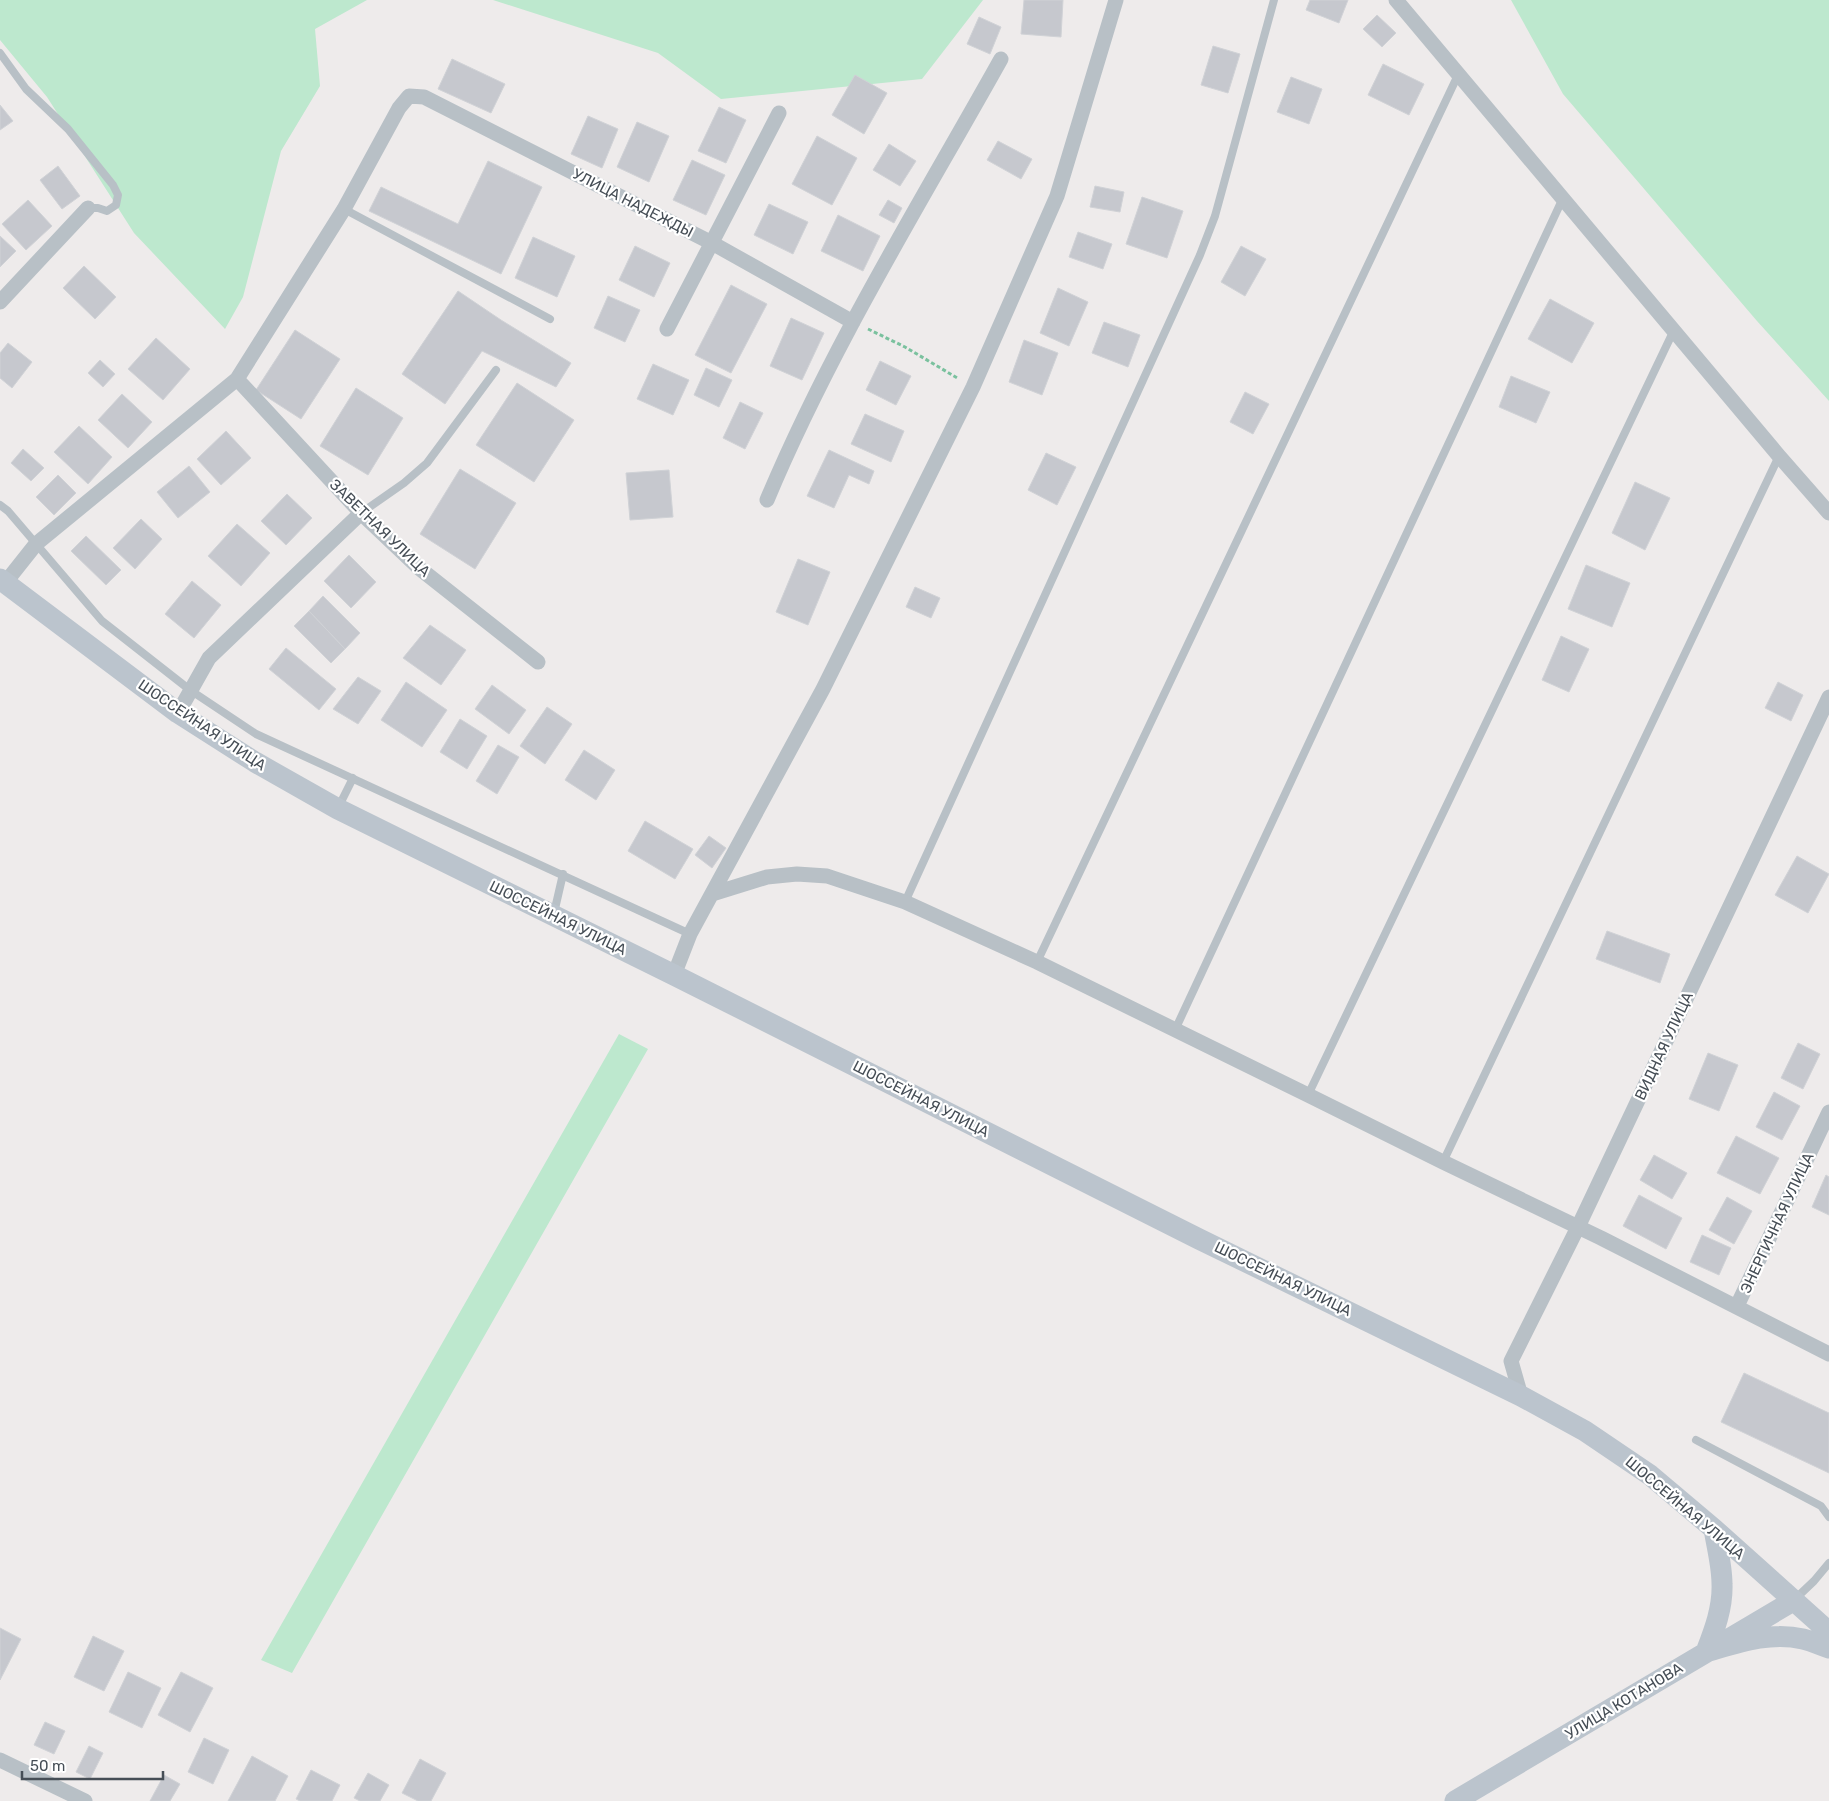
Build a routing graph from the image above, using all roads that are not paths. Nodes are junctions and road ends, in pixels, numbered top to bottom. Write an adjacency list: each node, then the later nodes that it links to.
1 (1116, 0): 33 (street)
2 (1274, 0): 34 (lane)
3 (1396, 0): 6 (street)
4 (0, 53): 9 (lane)
5 (1001, 59): 14 (street)
6 (1458, 75): 8 (street); 37 (lane)
7 (779, 113): 11 (street)
8 (1563, 198): 16 (street); 39 (lane)
9 (88, 208): 12 (street)
10 (344, 209): 11 (street, УЛИЦА НАДЕЖДЫ); 13 (lane); 18 (street)
11 (712, 243): 14 (street, УЛИЦА НАДЕЖДЫ); 15 (street)
12 (0, 302)
13 (550, 319)
14 (853, 322): 20 (street)
15 (667, 329)
16 (1674, 330): 19 (street); 40 (lane)
17 (496, 370): 22 (lane)
18 (237, 379): 22 (street, ЗАВЕТНАЯ УЛИЦА); 24 (street)
19 (1778, 456): 23 (street); 42 (lane)
20 (767, 500)
21 (0, 505): 24 (lane)
22 (361, 513): 26 (street, ЗАВЕТНАЯ УЛИЦА); 27 (street)
23 (1829, 513)
24 (36, 544): 25 (street); 27 (lane)
25 (2, 581): 29 (street, ШОССЕЙНАЯ УЛИЦА)
26 (538, 662)
27 (190, 690): 29 (street); 30 (lane)
28 (1829, 697): 43 (street, ВИДНАЯ УЛИЦА)
29 (178, 713): 31 (street, ШОССЕЙНАЯ УЛИЦА)
30 (353, 778): 31 (lane); 32 (lane)
31 (338, 809): 35 (street, ШОССЕЙНАЯ УЛИЦА)
32 (563, 874): 35 (lane); 36 (lane)
33 (712, 894): 34 (street); 36 (street)
34 (905, 902): 37 (street)
35 (553, 915): 38 (street, ШОССЕЙНАЯ УЛИЦА)
36 (690, 934): 38 (street)
37 (1037, 962): 39 (street)
38 (674, 975): 46 (street, ШОССЕЙНАЯ УЛИЦА)
39 (1175, 1030): 40 (street)
40 (1308, 1095): 42 (street)
41 (1829, 1112): 44 (street, ЭНЕРГИЧНАЯ УЛИЦА)
42 (1443, 1162): 43 (street)
43 (1578, 1227): 44 (street); 46 (street, ВИДНАЯ УЛИЦА)
44 (1737, 1306): 45 (street)
45 (1829, 1354)
46 (1521, 1396): 49 (street, ШОССЕЙНАЯ УЛИЦА)
47 (1696, 1440): 48 (lane)
48 (1829, 1517)
49 (1714, 1529): 51 (street, ШОССЕЙНАЯ УЛИЦА); 54 (street)
50 (1829, 1563): 51 (lane)
51 (1793, 1601): 52 (street, ШОССЕЙНАЯ УЛИЦА); 54 (street, УЛИЦА КОТАНОВА)
52 (1829, 1632)
53 (1829, 1648): 54 (street)
54 (1706, 1652): 57 (street, УЛИЦА КОТАНОВА)
55 (0, 1760): 56 (street)
56 (85, 1801)
57 (1455, 1801)

